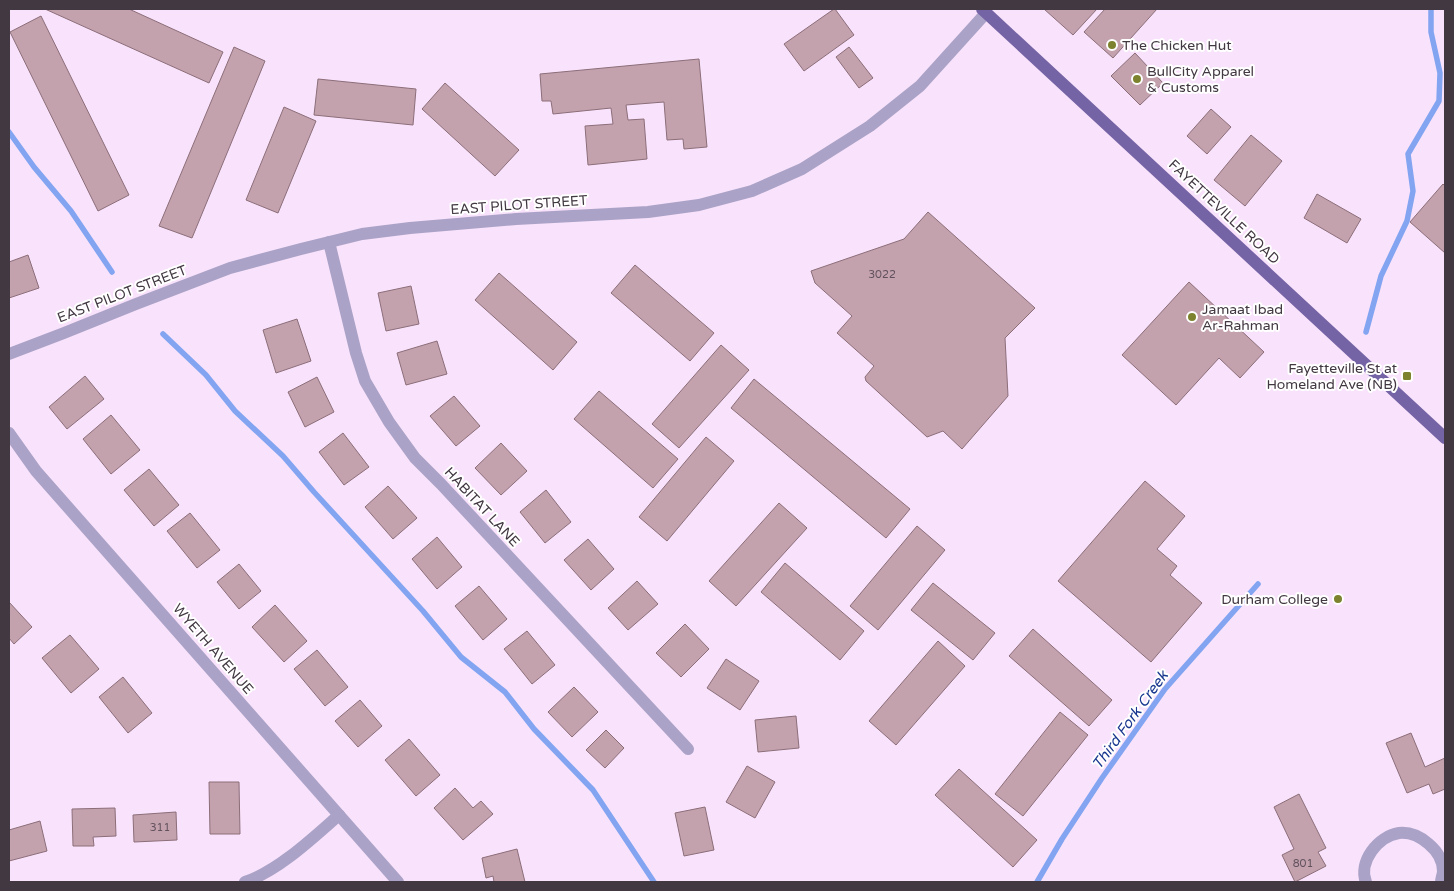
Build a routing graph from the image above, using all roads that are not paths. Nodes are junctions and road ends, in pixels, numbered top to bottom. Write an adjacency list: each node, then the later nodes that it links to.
1 (984, 11): 2 (street, EAST PILOT STREET); 5 (main road, FAYETTEVILLE ROAD)
2 (329, 242): 3 (street, EAST PILOT STREET); 6 (street, HABITAT LANE)
3 (9, 354)
4 (9, 433): 7 (street, WYETH AVENUE)
5 (1445, 438)
6 (688, 749)
7 (339, 815): 8 (street); 9 (street, WYETH AVENUE)
8 (245, 882)
9 (398, 882)
10 (1366, 882): 11 (street)
11 (1441, 882)

